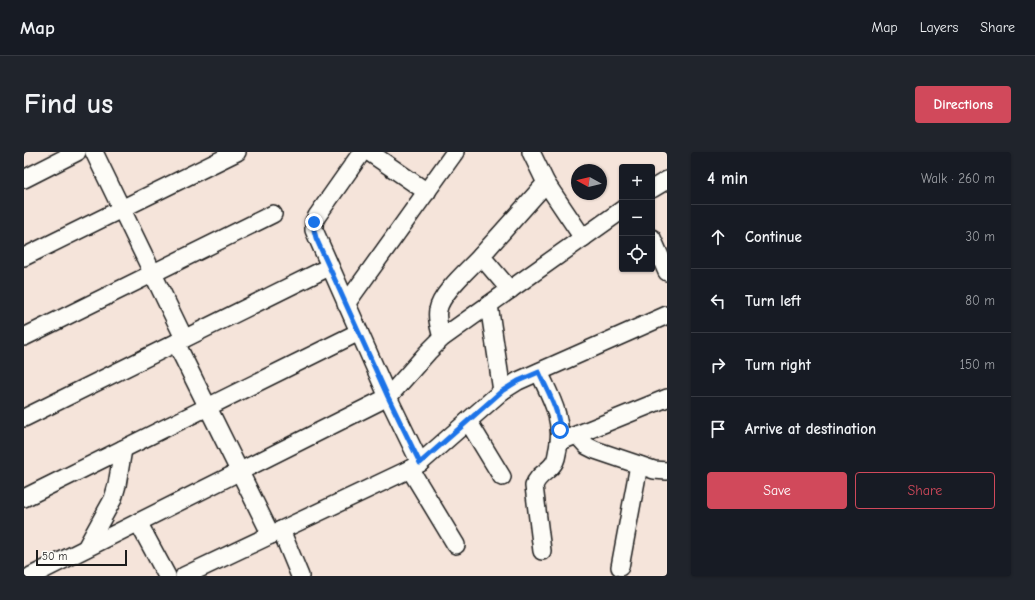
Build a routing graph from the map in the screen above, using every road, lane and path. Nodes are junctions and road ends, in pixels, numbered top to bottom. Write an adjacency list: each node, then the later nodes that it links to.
1 (77, 152): 8 (street)
2 (94, 152): 13 (street)
3 (236, 152): 13 (street)
4 (362, 152): 20 (street)
5 (369, 152): 12 (street)
6 (455, 152): 12 (street)
7 (531, 152): 10 (street)
8 (24, 179)
9 (667, 180): 11 (street)
10 (546, 183): 16 (street); 18 (street)
11 (655, 187)
12 (426, 192): 24 (street)
13 (122, 209): 19 (street); 22 (street)
14 (619, 212): 16 (street)
15 (273, 214): 22 (street)
16 (583, 238): 23 (street)
17 (655, 245): 21 (street)
18 (481, 256): 23 (street); 29 (street)
19 (24, 257)
20 (329, 267): 24 (street); 30 (street)
21 (667, 272)
22 (154, 273): 28 (street); 30 (street)
23 (510, 290): 25 (street)
24 (346, 304): 27 (street)
25 (489, 305): 29 (street); 32 (street)
26 (667, 316): 31 (street)
27 (358, 332): 33 (street); 35 (street)
28 (24, 337)
29 (442, 338): 33 (street)
30 (180, 341): 35 (street); 36 (street)
31 (539, 372): 32 (street); 39 (street)
32 (502, 391): 37 (street)
33 (388, 397): 42 (street); 43 (street)
34 (667, 398): 38 (street)
35 (207, 407): 40 (street); 43 (street)
36 (24, 418)
37 (468, 421): 42 (street); 45 (street)
38 (577, 435): 39 (street); 41 (street)
39 (559, 442): 51 (street)
40 (123, 449): 46 (street); 50 (street)
41 (639, 465): 44 (street); 52 (street)
42 (415, 466): 48 (street); 49 (street)
43 (239, 471): 47 (street); 48 (street)
44 (666, 472)
45 (502, 477)
46 (24, 498)
47 (138, 522): 50 (street); 54 (street)
48 (276, 532): 55 (street); 56 (street)
49 (456, 545)
50 (86, 548): 53 (street)
51 (542, 551)
52 (620, 567)
53 (40, 574)
54 (167, 576)
55 (184, 576)
56 (300, 576)

